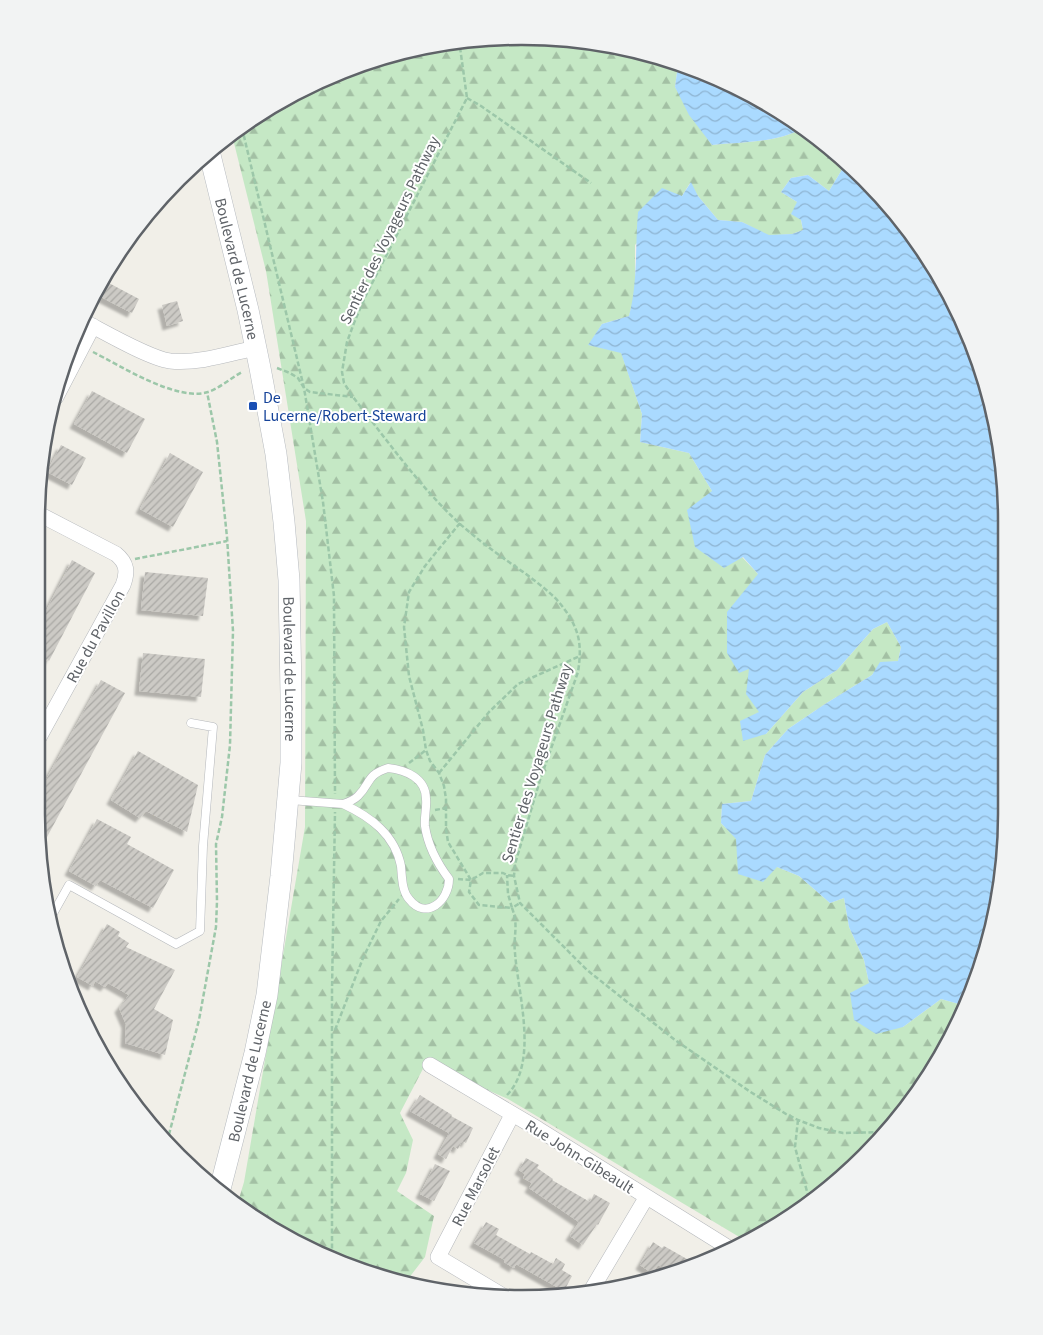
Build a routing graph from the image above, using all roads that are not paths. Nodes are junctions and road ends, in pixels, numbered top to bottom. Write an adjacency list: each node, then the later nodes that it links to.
1 (211, 160): 3 (main road, Boulevard de Lucerne)
2 (89, 324): 3 (street); 4 (street)
3 (255, 348): 8 (main road, Boulevard de Lucerne)
4 (74, 359)
5 (45, 517): 7 (street, Rue du Pavillon)
6 (191, 723): 10 (lane)
7 (45, 727)
8 (288, 800): 9 (lane); 13 (main road, Boulevard de Lucerne)
9 (339, 804): 9 (lane)
10 (55, 910)
11 (430, 1065): 12 (street, Rue John-Gibeault)
12 (512, 1115): 14 (street, Rue John-Gibeault); 17 (street, Rue Marsolet)
13 (221, 1184)
14 (646, 1198): 15 (street, Rue John-Gibeault); 16 (street)
15 (724, 1245)
16 (595, 1284)
17 (493, 1289)

